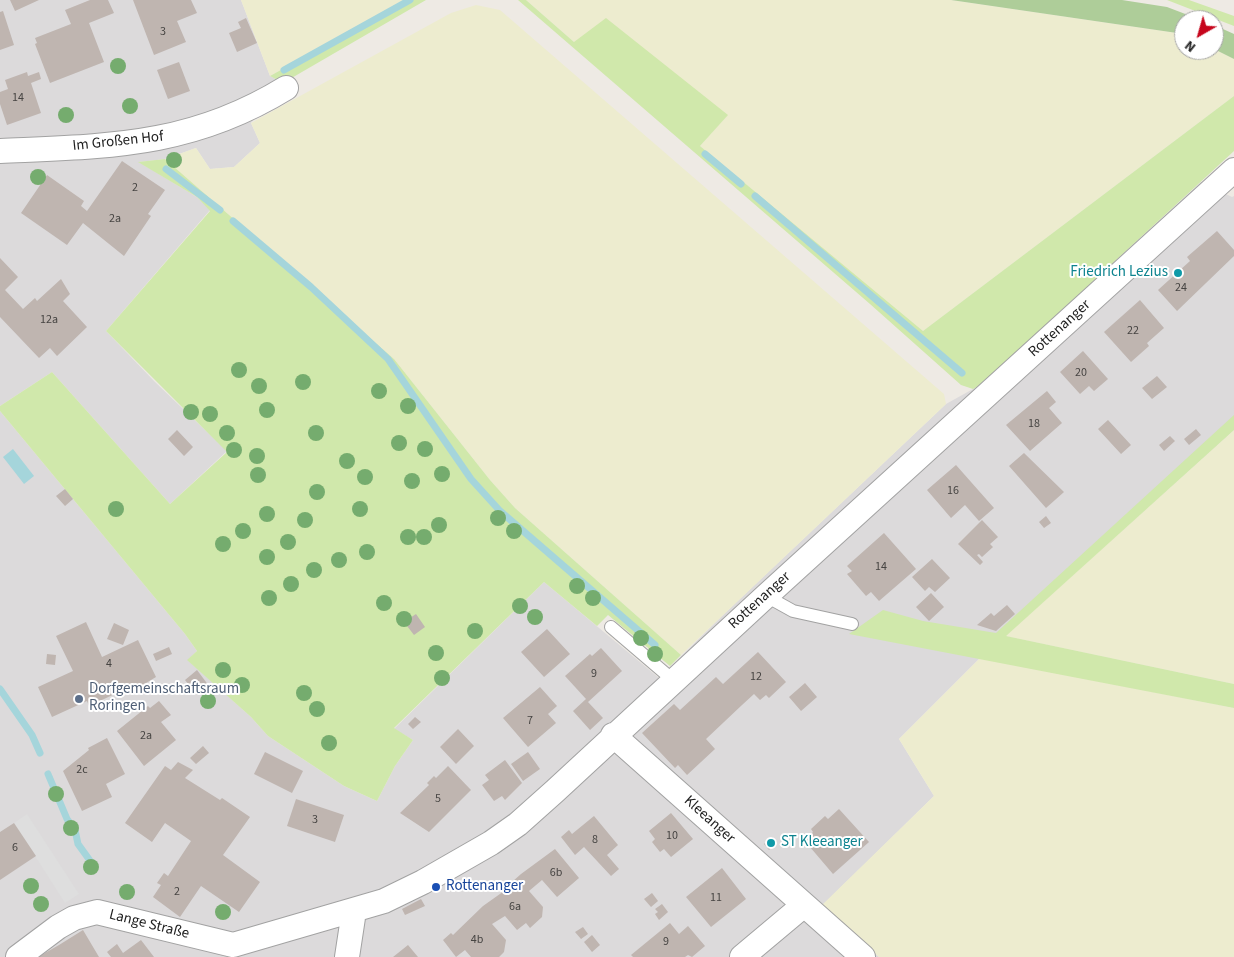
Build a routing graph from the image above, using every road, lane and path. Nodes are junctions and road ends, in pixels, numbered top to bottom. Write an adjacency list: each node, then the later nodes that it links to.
1 (286, 88): 2 (street, Im Großen Hof)
2 (0, 151)
3 (1234, 170): 4 (street, Rottenanger)
4 (766, 596): 5 (lane); 7 (street, Rottenanger)
5 (852, 624)
6 (611, 627): 7 (lane)
7 (673, 680): 8 (street, Rottenanger)
8 (613, 735): 9 (street, Kleeanger); 10 (street, Rottenanger)
9 (804, 905): 14 (street); 15 (street, Kleeanger)
10 (354, 911): 11 (street, Rottenanger); 13 (street)
11 (228, 951): 12 (street, Lange Straße)
12 (18, 957)
13 (348, 957)
14 (742, 957)
15 (863, 957)

